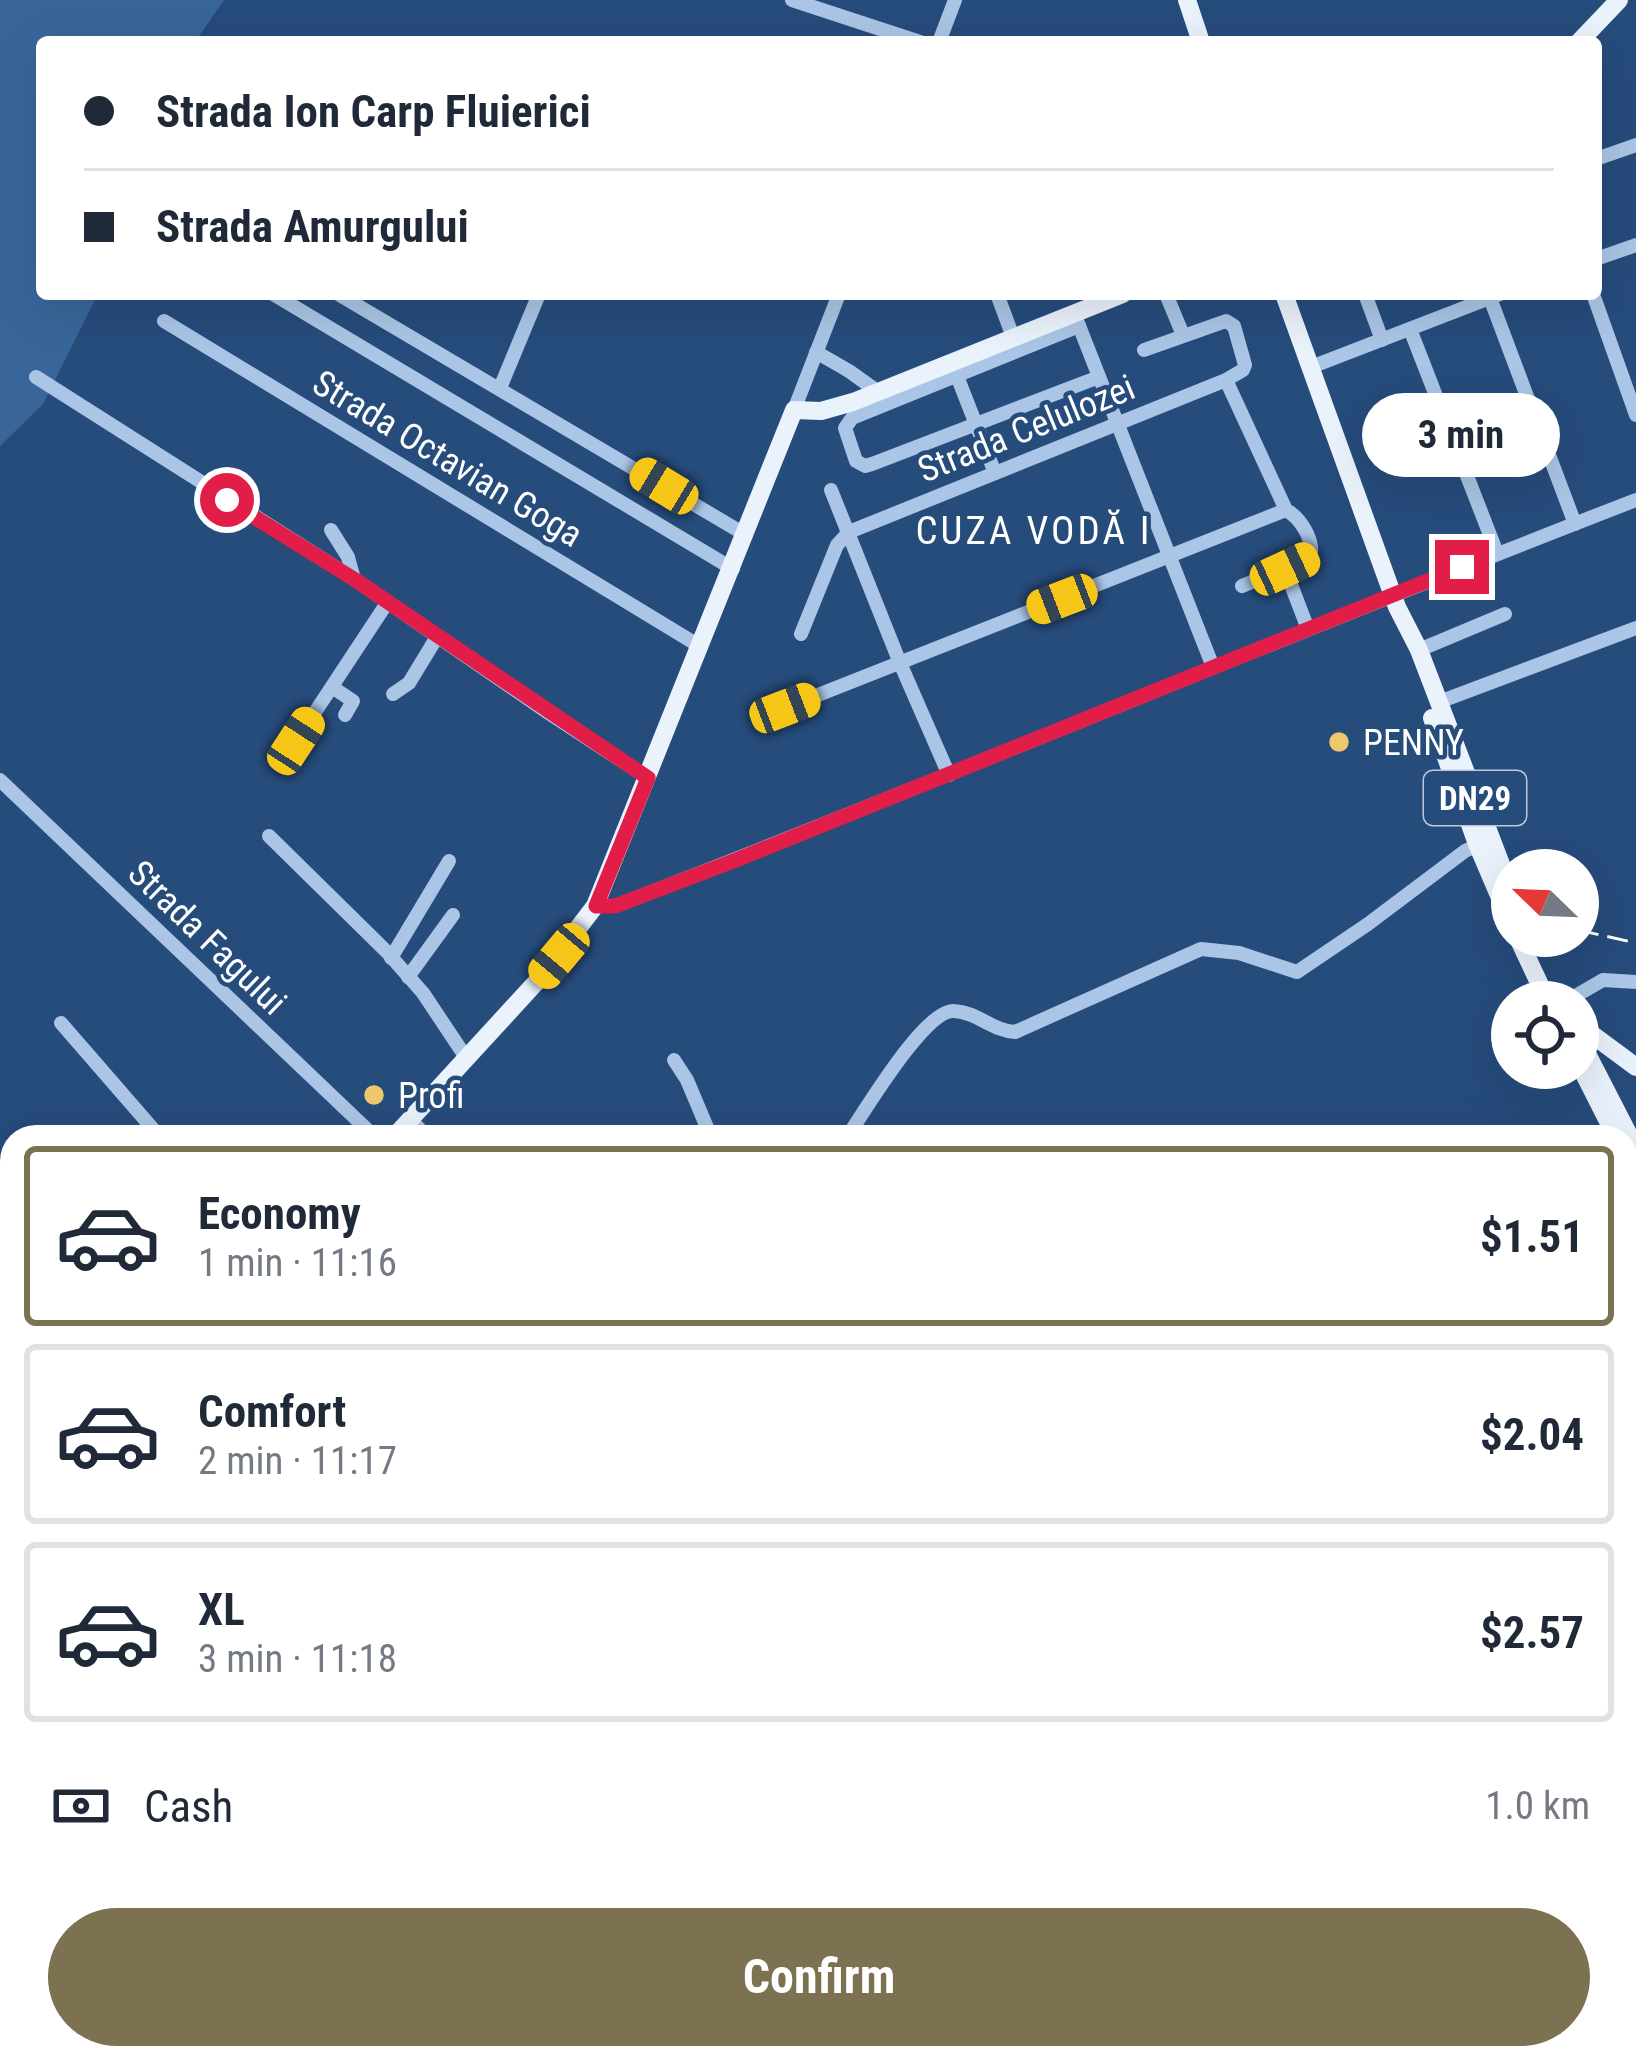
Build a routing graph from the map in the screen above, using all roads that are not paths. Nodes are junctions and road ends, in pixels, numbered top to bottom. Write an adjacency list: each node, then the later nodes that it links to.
1 (792, 0): 5 (street)
2 (956, 0): 6 (street)
3 (1619, 0): 8 (main road)
4 (1189, 1): 7 (main road)
5 (902, 36)
6 (941, 36)
7 (1199, 36)
8 (1586, 36)
9 (1636, 145): 10 (street)
10 (1602, 157)
11 (1636, 245): 12 (street)
12 (1602, 257)
13 (283, 300): 54 (street)
14 (348, 300): 38 (street)
15 (537, 300): 38 (street)
16 (832, 300): 32 (street)
17 (999, 300): 29 (street)
18 (1112, 300): 25 (main road)
19 (1168, 300): 28 (street)
20 (1288, 300): 33 (main road, DN29)
21 (1367, 300): 30 (street)
22 (1485, 300): 27 (street)
23 (1496, 300): 48 (street)
24 (1595, 300): 41 (street)
25 (1076, 320): 29 (main road); 34 (street); 36 (street)
26 (164, 321): 66 (street, Strada Octavian Goga)
27 (1410, 329): 30 (street); 52 (street)
28 (1183, 335): 31 (street); 37 (street)
29 (1013, 338): 39 (main road)
30 (1382, 340): 33 (street)
31 (1144, 350)
32 (816, 352): 39 (street); 40 (street)
33 (1311, 368): 58 (main road, DN29)
34 (956, 376): 43 (street); 43 (street)
35 (36, 377): 56 (street)
36 (1099, 377): 42 (street); 43 (street)
37 (1226, 380): 42 (street, Strada Celulozei); 47 (street)
38 (500, 388): 51 (street)
39 (877, 392): 40 (main road)
40 (794, 410): 51 (main road)
41 (1636, 415)
42 (1118, 423): 44 (street, Strada Celulozei); 53 (street)
43 (976, 424): 44 (street)
44 (995, 473): 50 (street, Strada Celulozei)
45 (831, 490): 50 (street)
46 (1636, 500): 48 (street)
47 (1286, 510): 53 (street); 55 (street)
48 (1575, 524): 52 (street)
49 (331, 530): 56 (street)
50 (849, 532): 64 (street); 68 (street)
51 (746, 536): 54 (main road)
52 (1497, 553): 58 (street)
53 (1170, 556): 68 (street); 69 (street)
54 (733, 569): 66 (main road)
55 (1285, 569): 57 (street); 63 (street)
56 (354, 579): 59 (street)
57 (1242, 586)
58 (1393, 594): 61 (main road, DN29); 63 (street)
59 (387, 602): 65 (street); 70 (street)
60 (1505, 614): 67 (street)
61 (1401, 616): 67 (main road, DN29); 80 (main road, DN29)
62 (1636, 628): 72 (street)
63 (1308, 629): 69 (street)
64 (801, 634)
65 (437, 637): 71 (street); 77 (street)
66 (701, 647): 77 (main road)
67 (1418, 650): 72 (main road, DN29)
68 (900, 663): 73 (street); 76 (street)
69 (1213, 667): 76 (street)
70 (332, 687): 74 (street); 75 (street)
71 (393, 694)
72 (1439, 702): 80 (main road, DN29)
73 (785, 708)
74 (345, 715)
75 (296, 741)
76 (949, 775): 84 (street)
77 (648, 778): 84 (main road)
78 (0, 780): 100 (street, Strada Fagului)
79 (269, 836): 86 (street)
80 (1484, 842): 81 (main road, DN29); 83 (main road, DN29); 104 (street)
81 (1491, 855)
82 (449, 861): 86 (street)
83 (1491, 863)
84 (596, 906): 92 (main road)
85 (453, 915): 87 (street)
86 (392, 958): 87 (street)
87 (408, 977): 92 (street)
88 (1636, 982): 89 (street)
89 (1599, 983)
90 (61, 1023): 99 (street)
91 (1599, 1040): 94 (main road)
92 (467, 1059): 98 (main road)
93 (674, 1060): 103 (street)
94 (1636, 1067)
95 (1599, 1077): 107 (main road)
96 (1592, 1089): 97 (main road)
97 (1604, 1114): 105 (street); 106 (main road)
98 (412, 1121): 101 (main road); 102 (street)
99 (150, 1125)
100 (362, 1125)
101 (408, 1125)
102 (416, 1125)
103 (706, 1125)
104 (855, 1125)
105 (1602, 1125)
106 (1610, 1125)
107 (1624, 1125)

